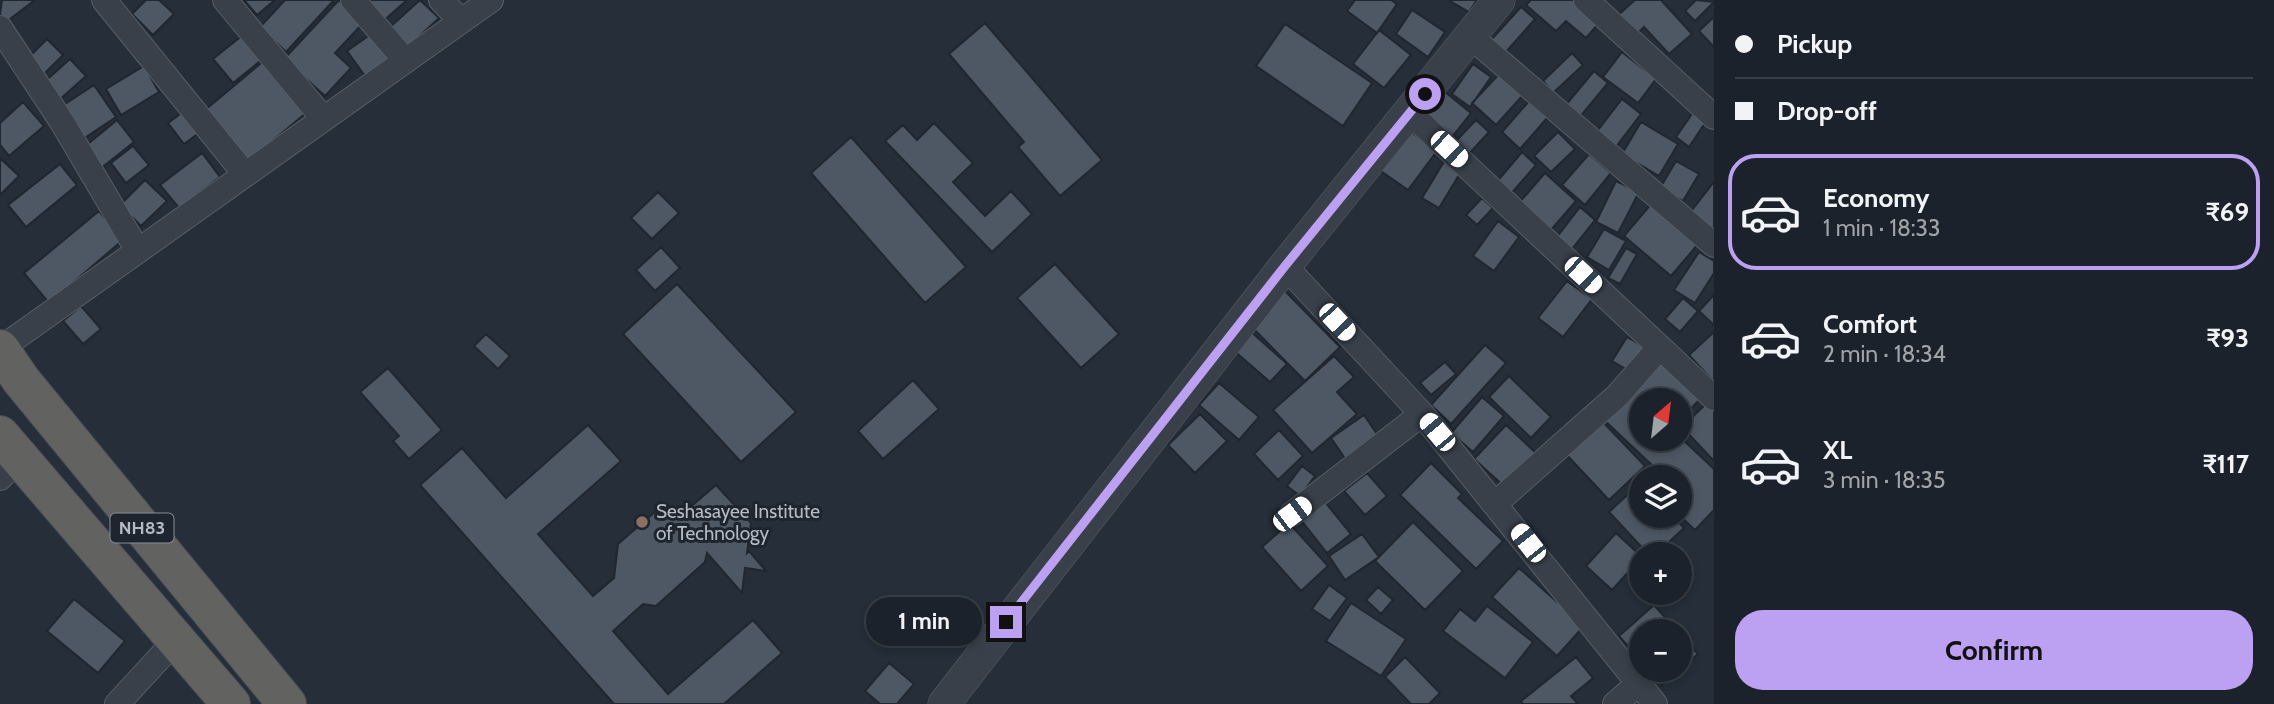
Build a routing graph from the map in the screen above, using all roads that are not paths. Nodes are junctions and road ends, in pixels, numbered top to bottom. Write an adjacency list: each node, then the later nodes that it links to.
1 (104, 0): 15 (street)
2 (225, 0): 13 (street)
3 (353, 0): 11 (street)
4 (442, 0): 8 (street)
5 (491, 0): 8 (street)
6 (1499, 0): 10 (street)
7 (1586, 0): 14 (street)
8 (461, 21): 11 (street)
9 (0, 28): 17 (street)
10 (1469, 36): 12 (street); 16 (street)
11 (405, 60): 13 (street)
12 (1410, 113): 18 (street); 19 (street)
13 (322, 117): 15 (street)
14 (1714, 117)
15 (245, 174): 17 (street)
16 (1714, 244)
17 (138, 251): 20 (street)
18 (1285, 266): 22 (street); 31 (street)
19 (1659, 348): 21 (street); 24 (street)
20 (0, 349): 30 (highway, NH83)
21 (1714, 398)
22 (1422, 414): 24 (street); 25 (street)
23 (6, 457): 26 (highway, NH83)
24 (1496, 503): 27 (street)
25 (1292, 514)
26 (176, 640): 28 (street); 29 (highway, NH83)
27 (1639, 683): 32 (street); 33 (street)
28 (117, 704)
29 (232, 704)
30 (287, 704)
31 (944, 704)
32 (1615, 704)
33 (1654, 704)

